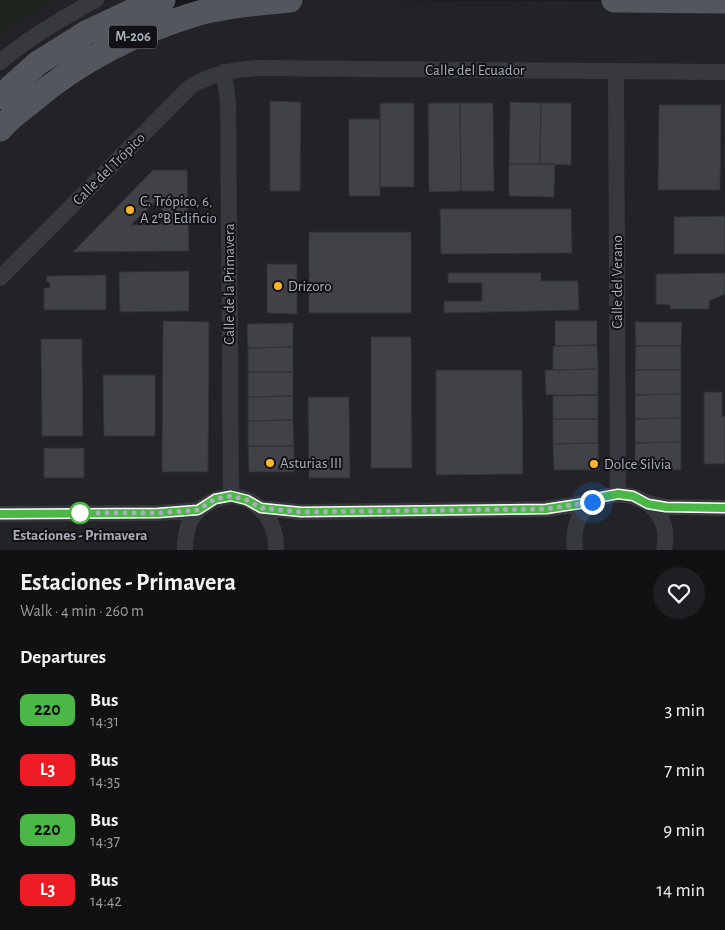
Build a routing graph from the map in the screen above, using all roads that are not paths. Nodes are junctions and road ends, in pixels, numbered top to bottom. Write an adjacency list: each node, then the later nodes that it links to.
1 (96, 0): 6 (street)
2 (163, 0): 10 (main road, M-206)
3 (290, 0): 11 (main road, M-206)
4 (614, 0): 5 (main road)
5 (725, 1)
6 (0, 62)
7 (616, 71): 8 (street, Calle del Ecuador); 9 (street, Calle del Ecuador); 13 (street, Calle del Verano)
8 (224, 72): 12 (street, Calle del Trópico); 14 (street, Calle de la Primavera)
9 (725, 72)
10 (0, 97)
11 (0, 129)
12 (0, 278)
13 (618, 494): 15 (street); 16 (street)
14 (231, 496): 17 (street); 19 (street)
15 (592, 502): 17 (street); 23 (street)
16 (648, 504): 18 (street); 24 (street)
17 (261, 508): 22 (street)
18 (725, 508)
19 (198, 510): 20 (street); 21 (street)
20 (0, 514)
21 (185, 550)
22 (276, 550)
23 (575, 550)
24 (664, 550)

